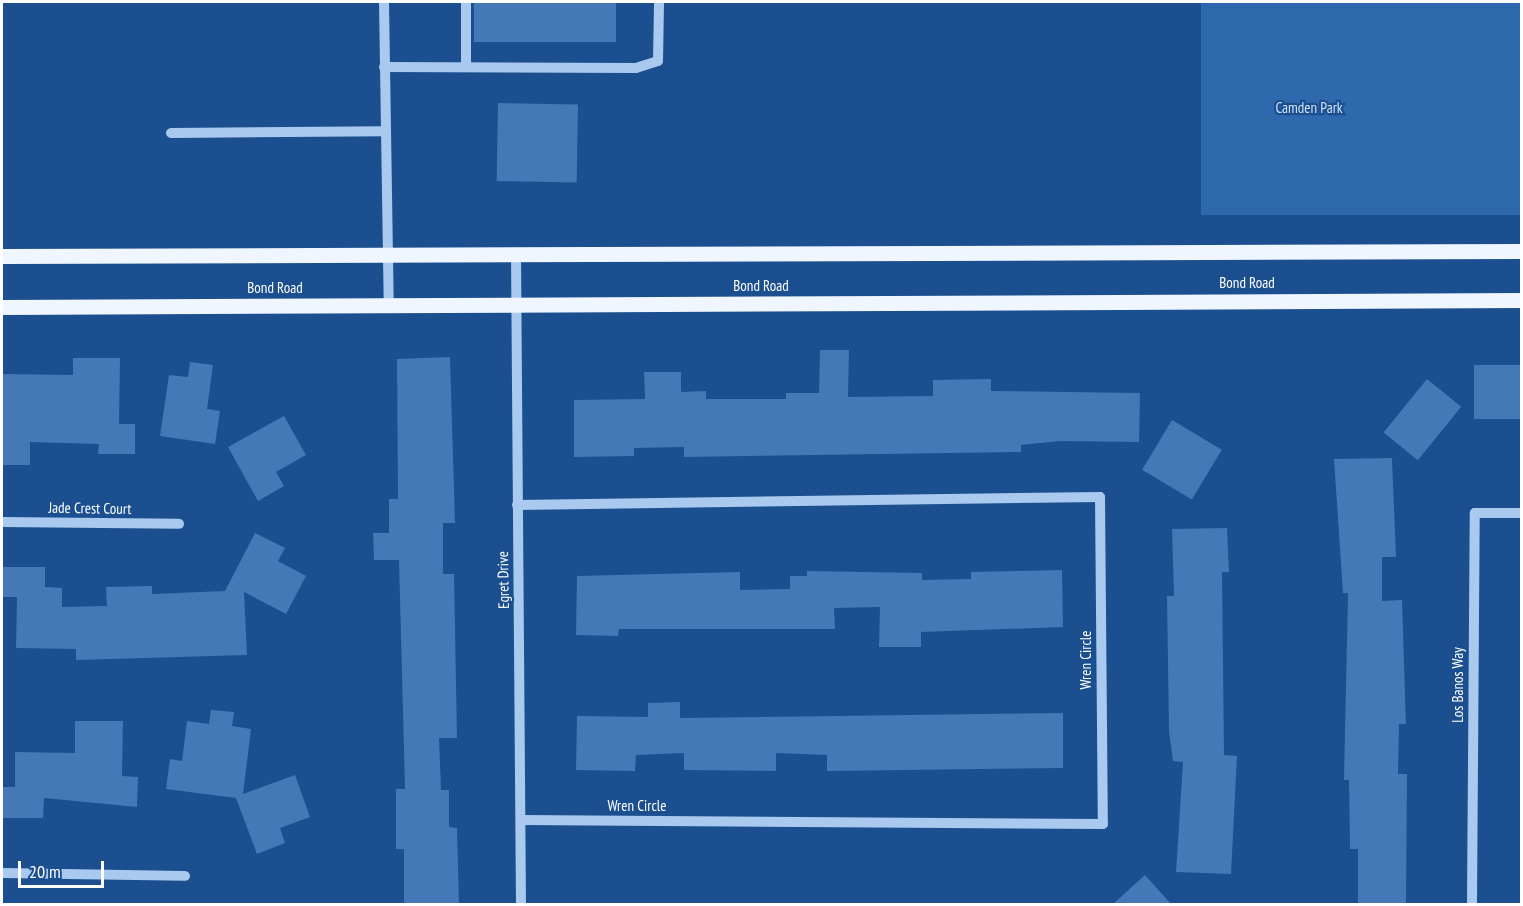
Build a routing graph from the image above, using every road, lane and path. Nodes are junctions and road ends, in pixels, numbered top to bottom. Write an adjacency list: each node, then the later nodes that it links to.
1 (384, 2): 5 (street)
2 (466, 2): 4 (street)
3 (659, 2): 4 (street)
4 (466, 66): 5 (street)
5 (384, 67): 6 (street)
6 (385, 131): 7 (street); 9 (street)
7 (171, 133)
8 (1521, 251): 10 (main road, Bond Road)
9 (388, 255): 10 (main road, Bond Road); 11 (main road, Bond Road); 13 (street)
10 (516, 255): 14 (street, Egret Drive)
11 (2, 256)
12 (1521, 300): 14 (main road, Bond Road)
13 (389, 306): 14 (main road, Bond Road); 15 (main road, Bond Road)
14 (518, 306): 16 (street, Egret Drive)
15 (2, 307)
16 (517, 505): 20 (street, Egret Drive); 20 (street, Wren Circle)
17 (1521, 513): 24 (street, Los Banos Way)
18 (2, 522): 19 (street, Jade Crest Court)
19 (179, 524)
20 (520, 820): 23 (street, Egret Drive)
21 (2, 873): 22 (street)
22 (185, 876)
23 (521, 904)
24 (1472, 904)

